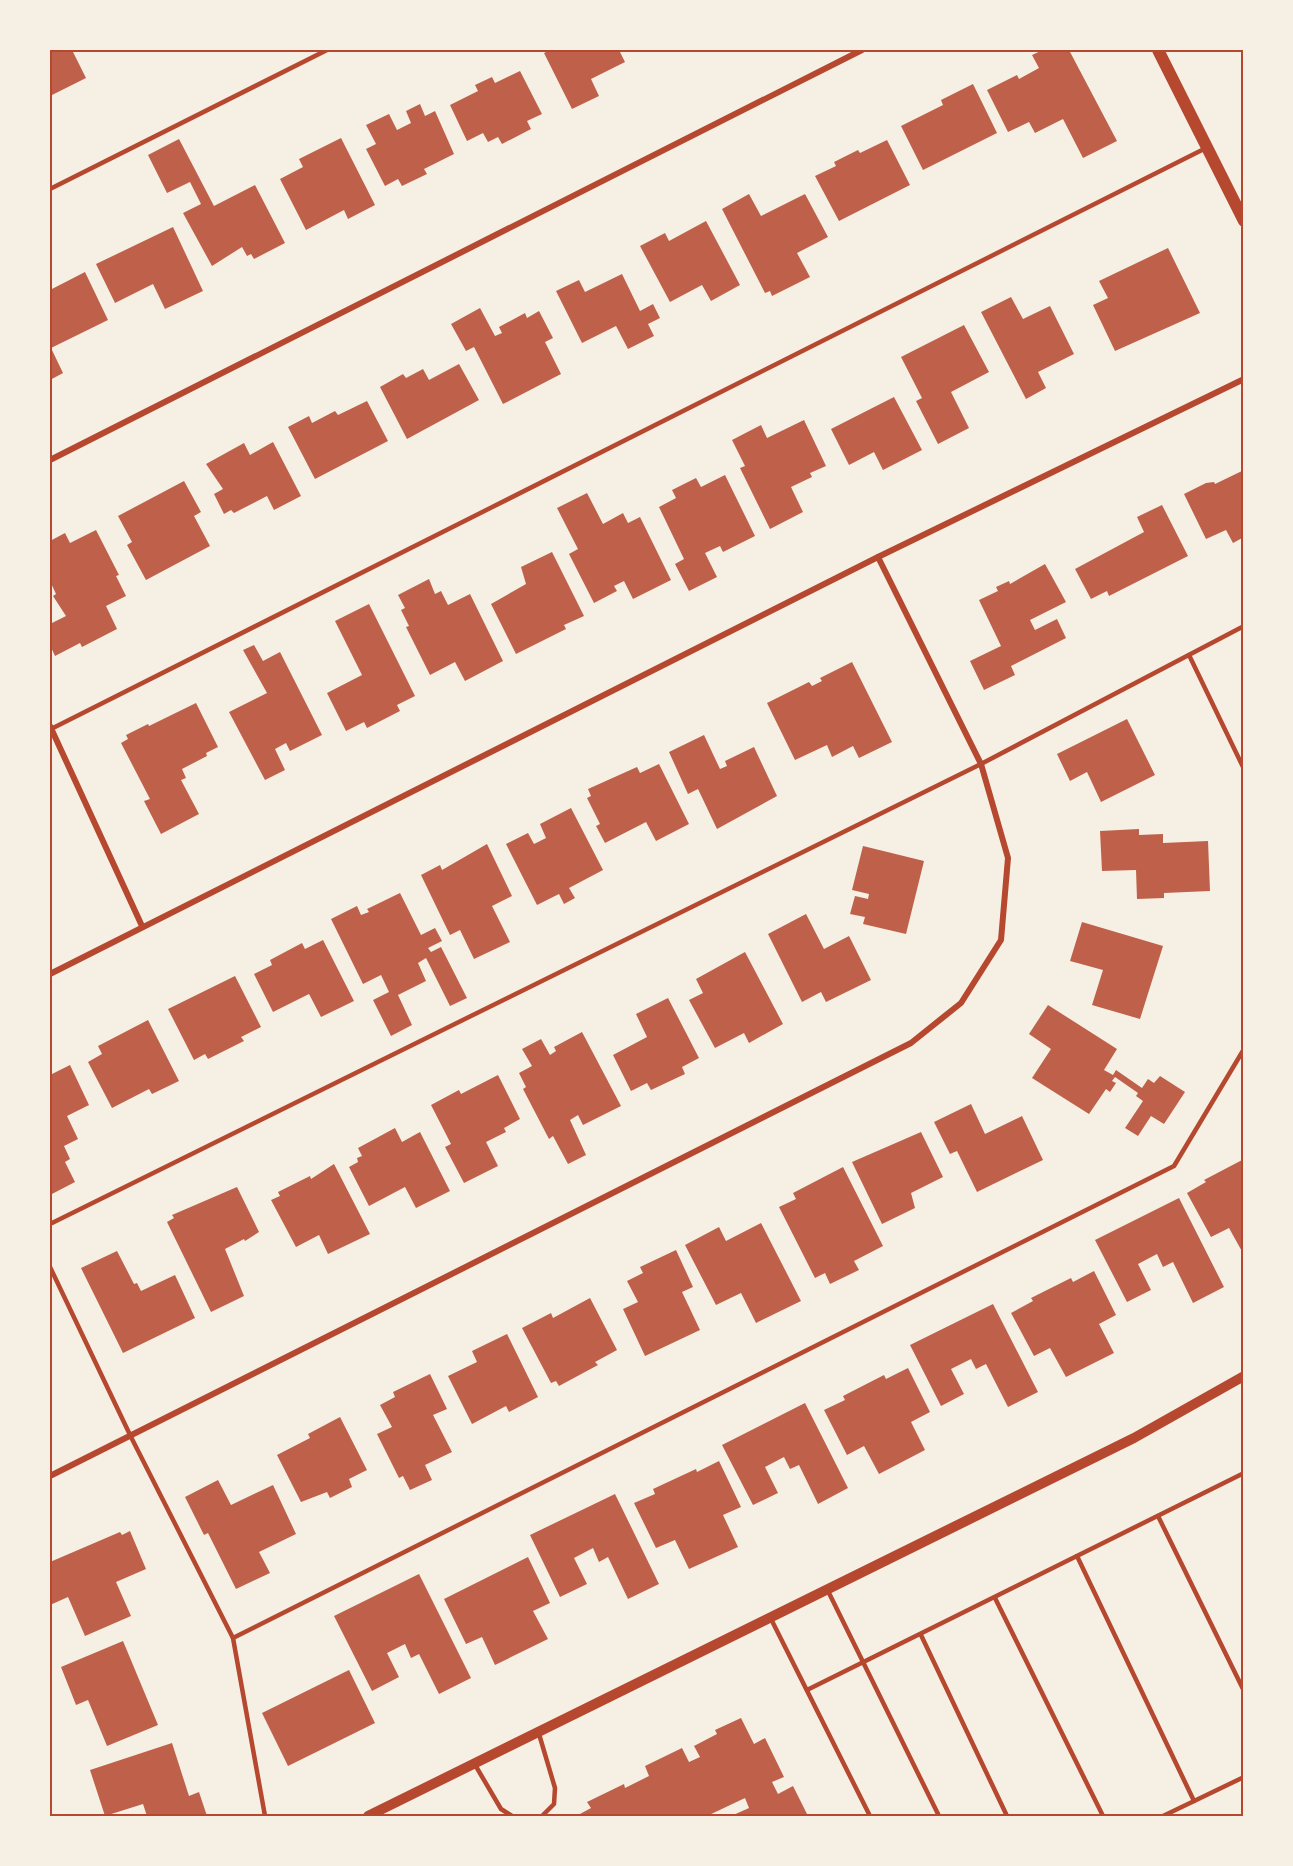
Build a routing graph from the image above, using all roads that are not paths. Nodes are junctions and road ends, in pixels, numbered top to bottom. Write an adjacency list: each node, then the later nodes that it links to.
1 (327, 50): 5 (lane)
2 (862, 50): 8 (street)
3 (1158, 50): 4 (main road)
4 (1207, 148): 6 (main road); 12 (lane)
5 (50, 189)
6 (1244, 221)
7 (1244, 378): 9 (street)
8 (50, 460)
9 (878, 557): 13 (street); 15 (street)
10 (1244, 626): 11 (lane)
11 (1189, 655): 13 (lane); 14 (lane)
12 (50, 728): 15 (street)
13 (981, 765): 18 (lane); 21 (street)
14 (1244, 769)
15 (142, 926): 16 (street)
16 (50, 974)
17 (1244, 1049): 30 (lane)
18 (50, 1224)
19 (50, 1267): 21 (lane)
20 (1244, 1376): 26 (street)
21 (131, 1437): 23 (street); 30 (lane)
22 (1244, 1473): 24 (lane)
23 (50, 1476)
24 (1158, 1516): 25 (lane); 33 (lane)
25 (1077, 1556): 27 (lane); 37 (lane)
26 (828, 1590): 28 (street); 31 (lane)
27 (995, 1598): 29 (lane); 45 (lane)
28 (770, 1617): 32 (lane); 34 (street)
29 (921, 1635): 31 (lane); 44 (lane)
30 (233, 1638): 38 (lane)
31 (864, 1664): 32 (lane); 43 (lane)
32 (807, 1690): 42 (lane)
33 (1244, 1691)
34 (539, 1733): 35 (street); 41 (lane)
35 (474, 1763): 39 (street); 40 (lane)
36 (1244, 1777): 37 (lane)
37 (1194, 1801): 46 (lane)
38 (265, 1816)
39 (368, 1816)
40 (512, 1816)
41 (542, 1816)
42 (870, 1816)
43 (939, 1816)
44 (1007, 1816)
45 (1103, 1816)
46 (1163, 1816)

